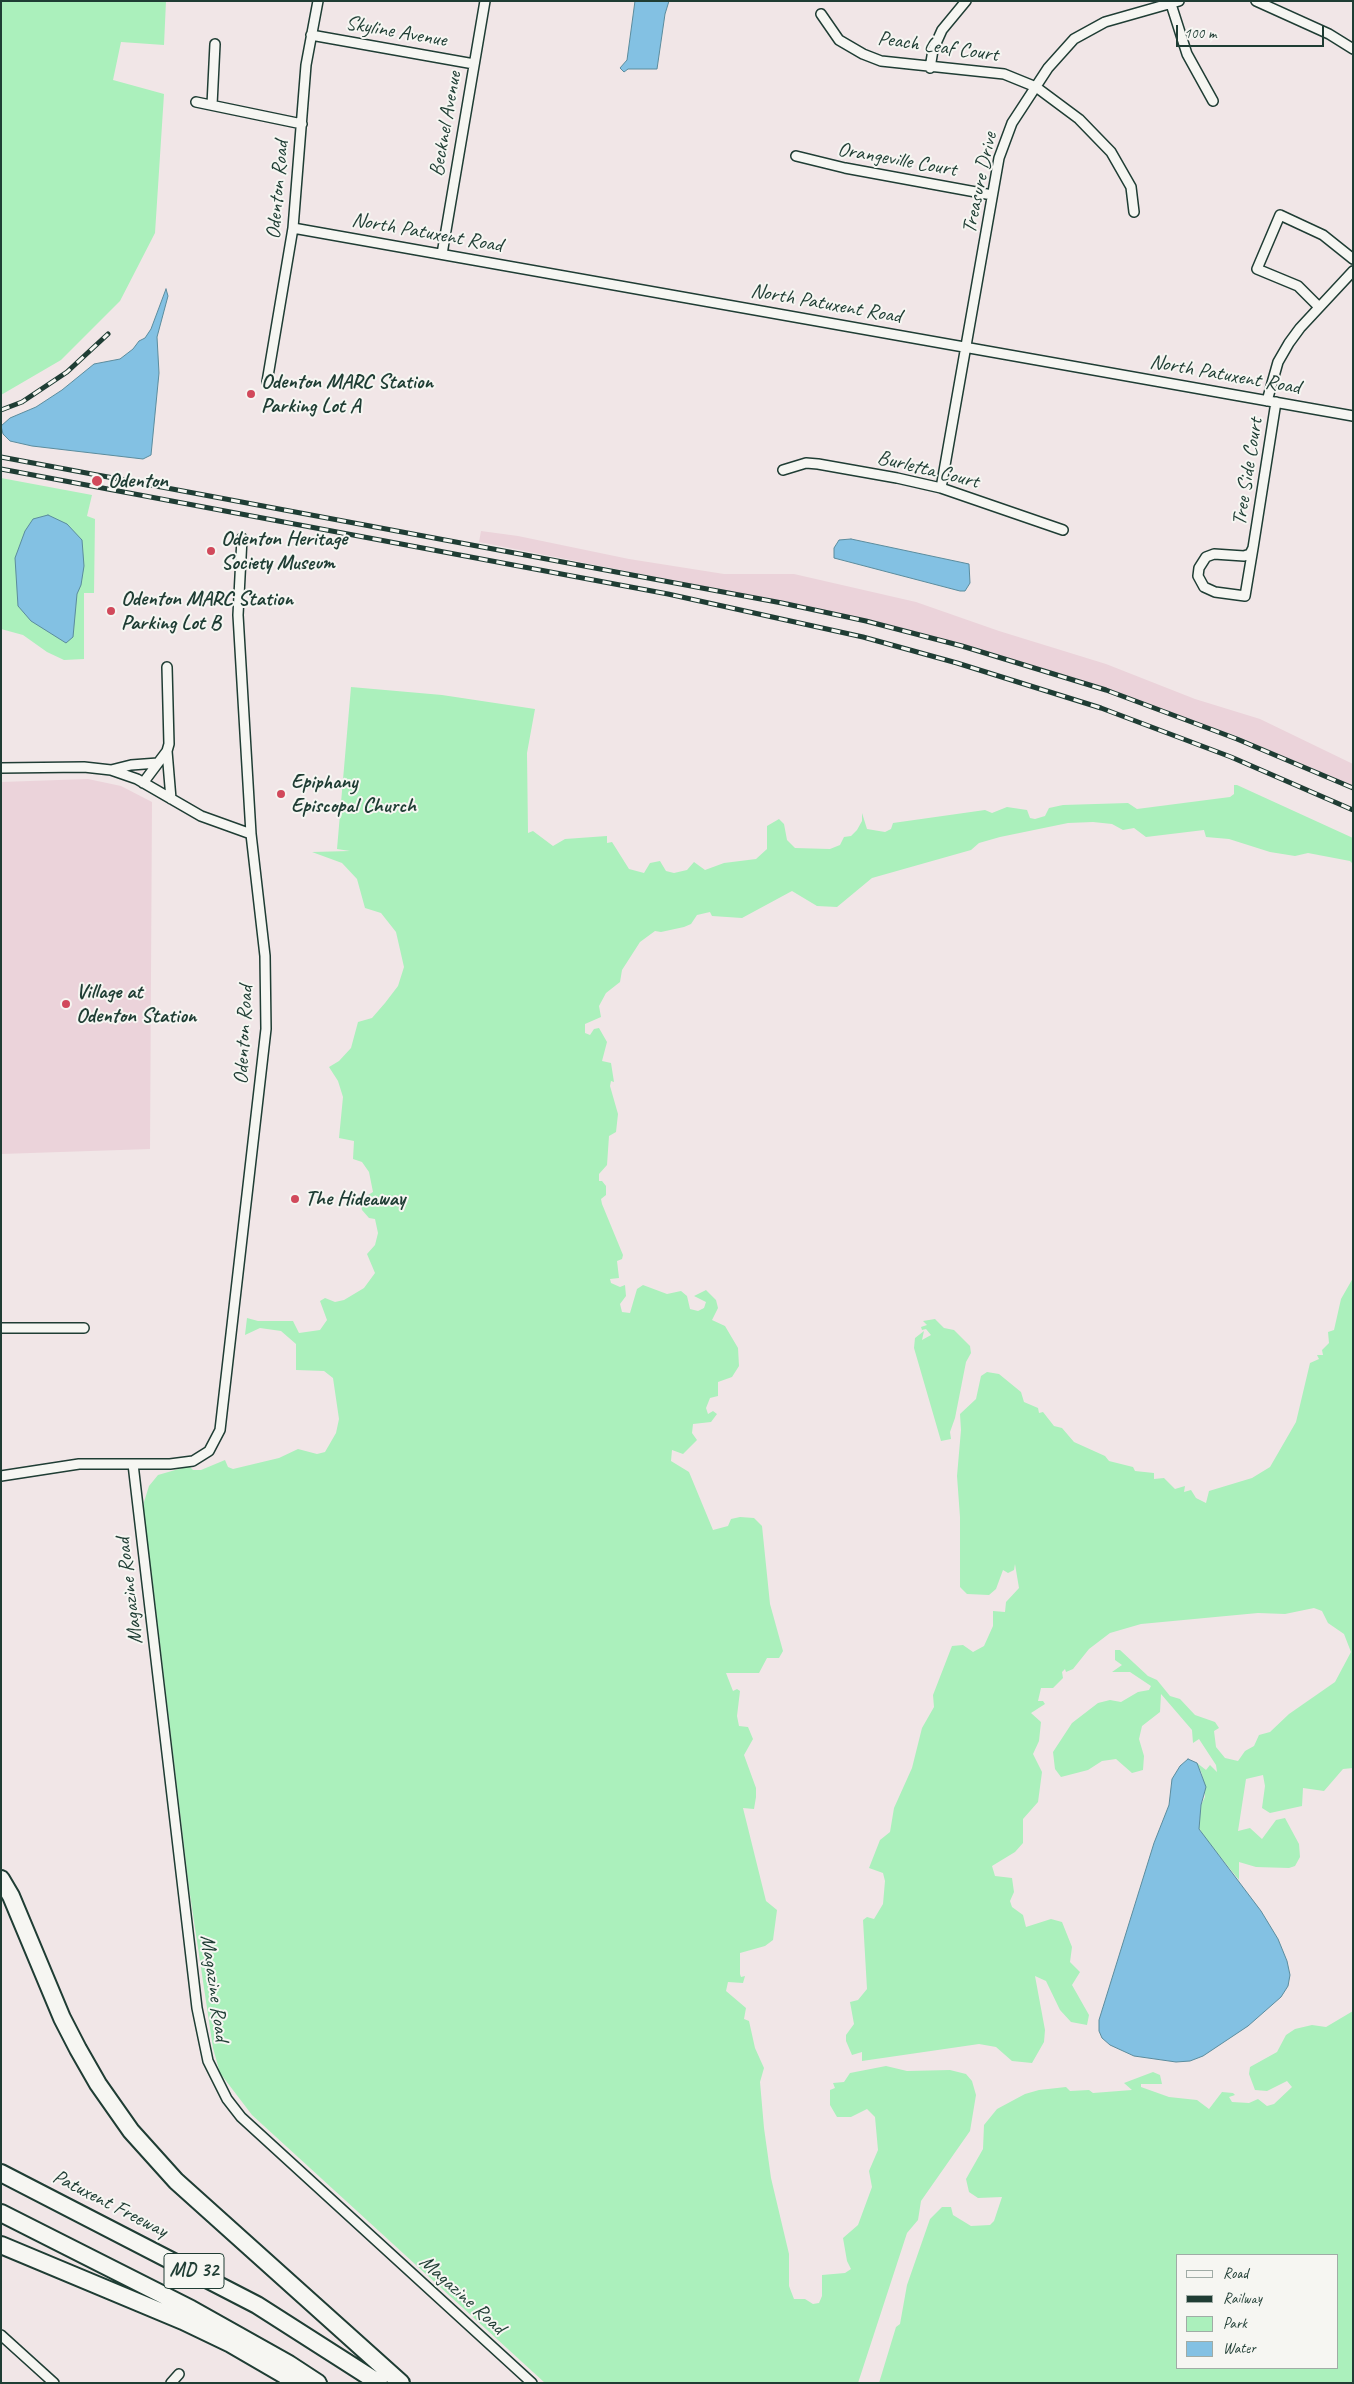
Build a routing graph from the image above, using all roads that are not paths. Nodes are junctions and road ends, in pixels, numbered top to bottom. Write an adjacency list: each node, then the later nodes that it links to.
1 (318, 1): 8 (street, Odenton Road)
2 (485, 1): 11 (street, Becknel Avenue)
3 (966, 1): 12 (street)
4 (1256, 1): 6 (street)
5 (1173, 2): 13 (street, Treasure Drive); 14 (street)
6 (1268, 3): 10 (street)
7 (821, 14): 12 (street, Peach Leaf Court)
8 (311, 35): 11 (street, Skyline Avenue); 17 (street, Odenton Road)
9 (215, 44): 16 (street)
10 (1353, 49)
11 (474, 64): 22 (street, Becknel Avenue)
12 (930, 68): 13 (street, Peach Leaf Court)
13 (1036, 87): 19 (street, Treasure Drive); 20 (street, Peach Leaf Court)
14 (1213, 101)
15 (196, 102): 16 (street)
16 (212, 105): 17 (street)
17 (302, 124): 21 (street, Odenton Road)
18 (796, 156): 19 (street, Orangeville Court)
19 (992, 194): 26 (street, Treasure Drive)
20 (1134, 212)
21 (293, 228): 22 (street, North Patuxent Road); 27 (street, Odenton Road)
22 (442, 254): 26 (street, North Patuxent Road)
23 (1353, 259): 25 (street)
24 (1353, 271): 25 (street, Tree Side Court)
25 (1319, 307): 28 (street, Tree Side Court)
26 (967, 346): 28 (street, North Patuxent Road); 31 (street, Treasure Drive)
27 (267, 382)
28 (1272, 402): 29 (street, North Patuxent Road); 34 (street, Tree Side Court)
29 (1353, 416)
30 (783, 470): 31 (street, Burletta Court)
31 (941, 488): 32 (street, Burletta Court)
32 (1063, 530)
33 (242, 538): 42 (street, Odenton Road)
34 (1253, 548): 34 (street, Tree Side Court)
35 (167, 667): 36 (street)
36 (167, 751): 37 (street); 41 (street)
37 (158, 763): 39 (street); 40 (street)
38 (1, 768): 39 (street)
39 (112, 770): 40 (street)
40 (143, 783): 41 (street)
41 (171, 799): 42 (street)
42 (251, 834): 45 (street, Odenton Road)
43 (1, 1328): 44 (street)
44 (84, 1328)
45 (133, 1464): 46 (street, Odenton Road); 59 (street, Magazine Road)
46 (1, 1476)
47 (1, 1879): 58 (highway)
48 (1, 2173): 57 (highway, Patuxent Freeway / MD 32)
49 (1, 2213): 56 (highway, MD 32)
50 (1, 2245): 55 (highway)
51 (1, 2335): 53 (street)
52 (179, 2374): 54 (street)
53 (54, 2383)
54 (171, 2383)
55 (298, 2383)
56 (318, 2383)
57 (378, 2383)
58 (401, 2383)
59 (532, 2383)

